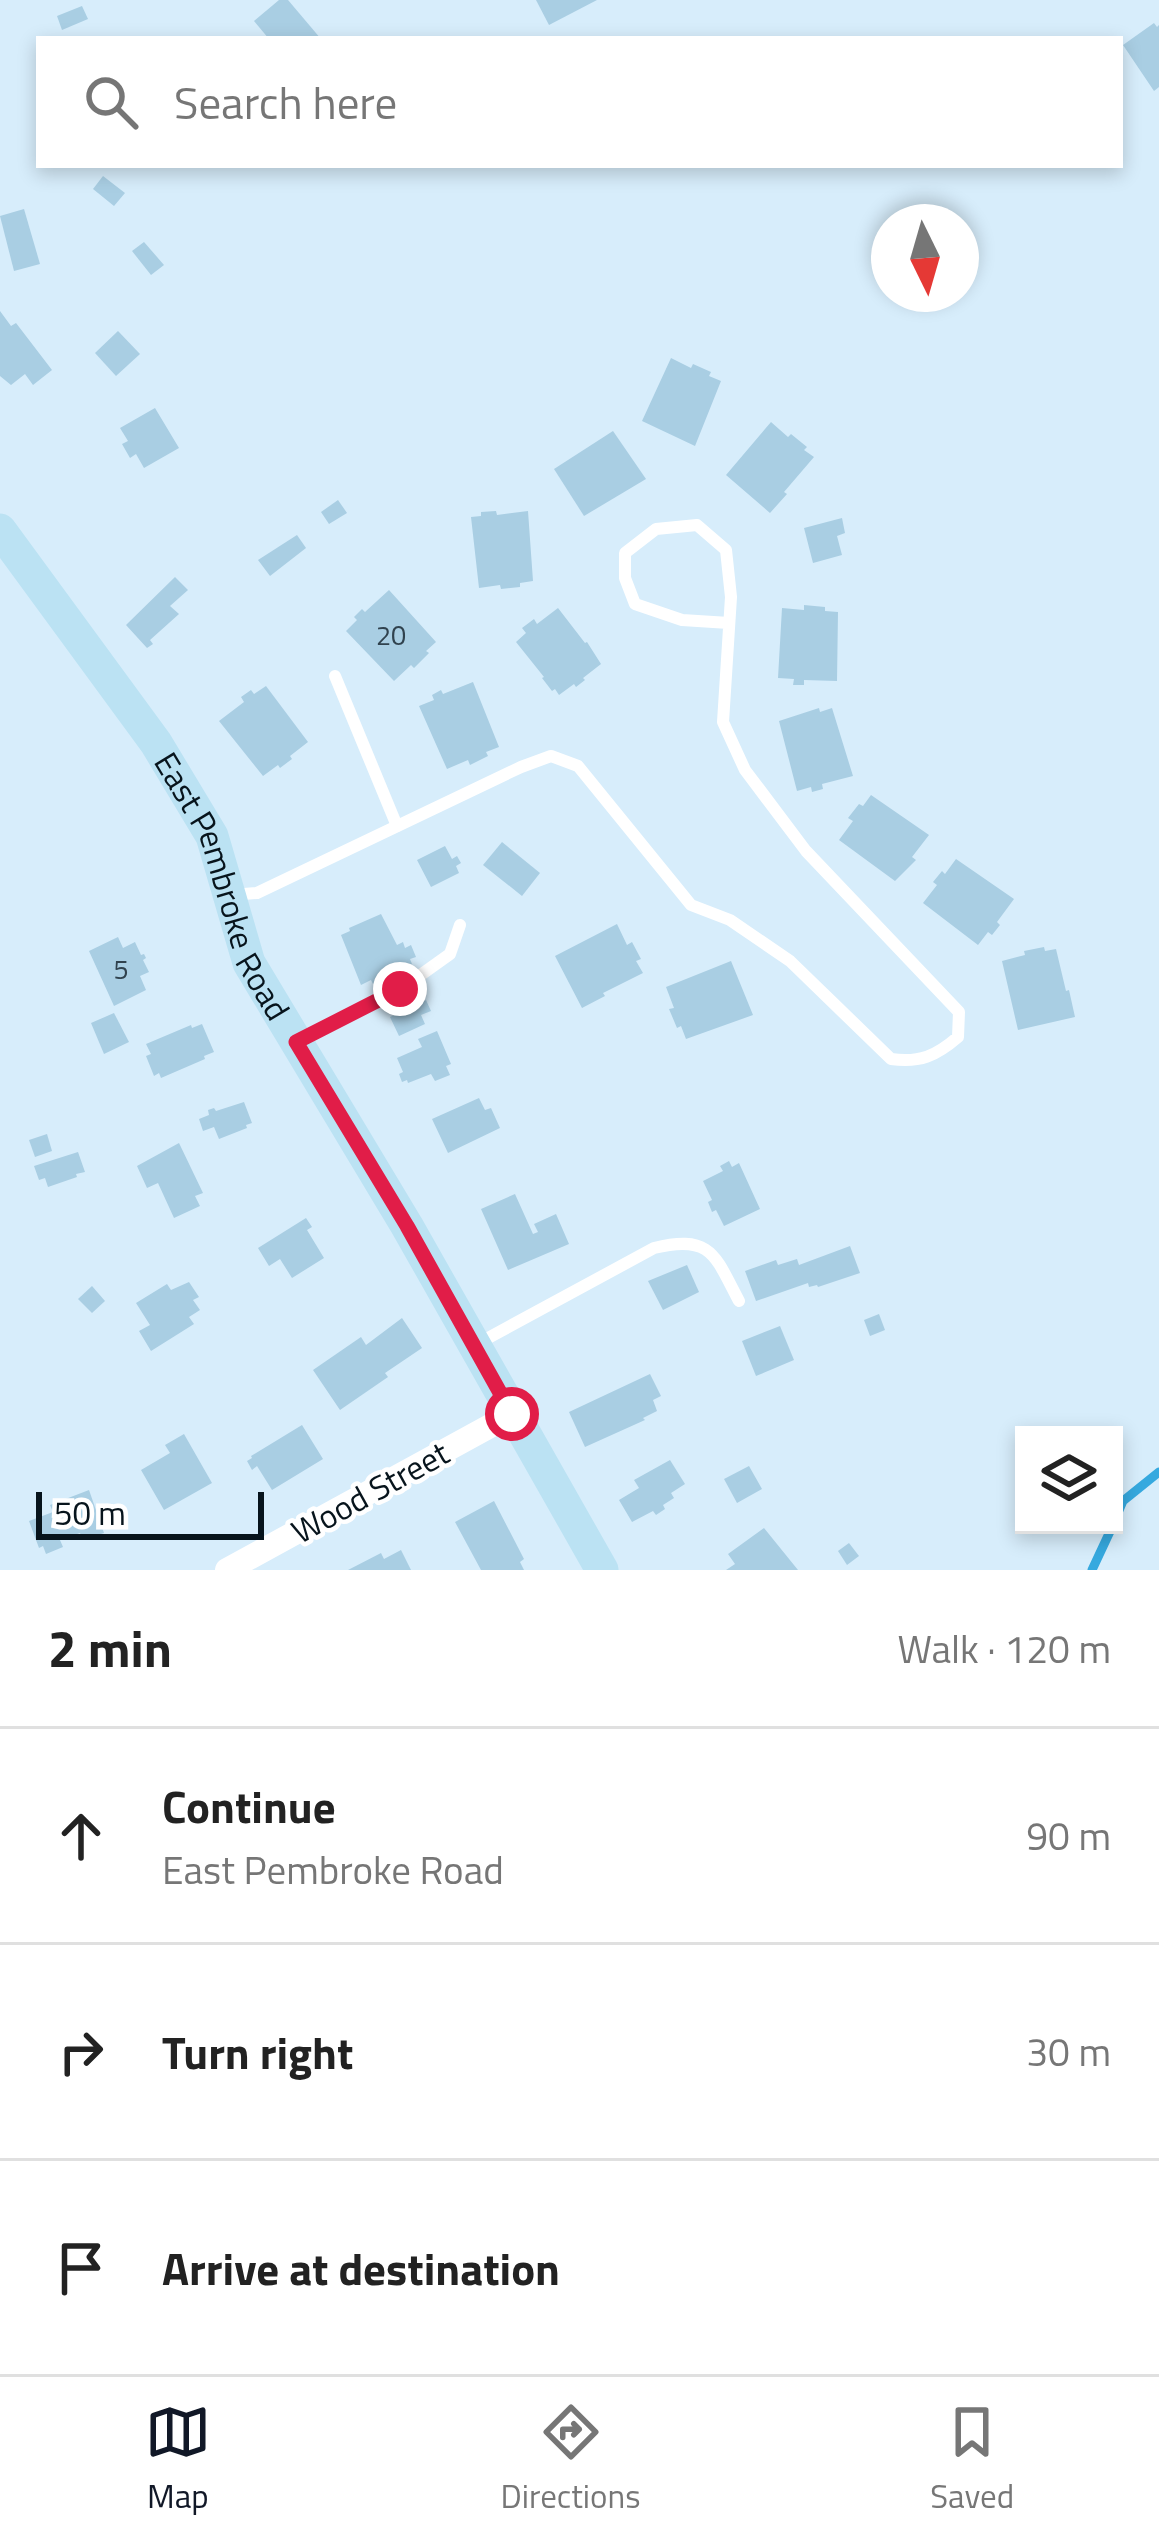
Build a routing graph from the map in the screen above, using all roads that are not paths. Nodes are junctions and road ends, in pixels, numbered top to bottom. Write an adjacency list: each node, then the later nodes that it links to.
1 (0, 530): 5 (street, East Pembroke Road)
2 (730, 623): 2 (lane); 4 (lane)
3 (335, 676): 4 (lane)
4 (397, 826): 5 (lane)
5 (229, 895): 7 (street, East Pembroke Road)
6 (460, 925): 7 (lane)
7 (296, 1042): 9 (street, East Pembroke Road)
8 (739, 1300): 9 (lane)
9 (474, 1346): 10 (street, East Pembroke Road)
10 (512, 1414): 11 (street, Wood Street); 12 (street, East Pembroke Road)
11 (227, 1570)
12 (602, 1570)

